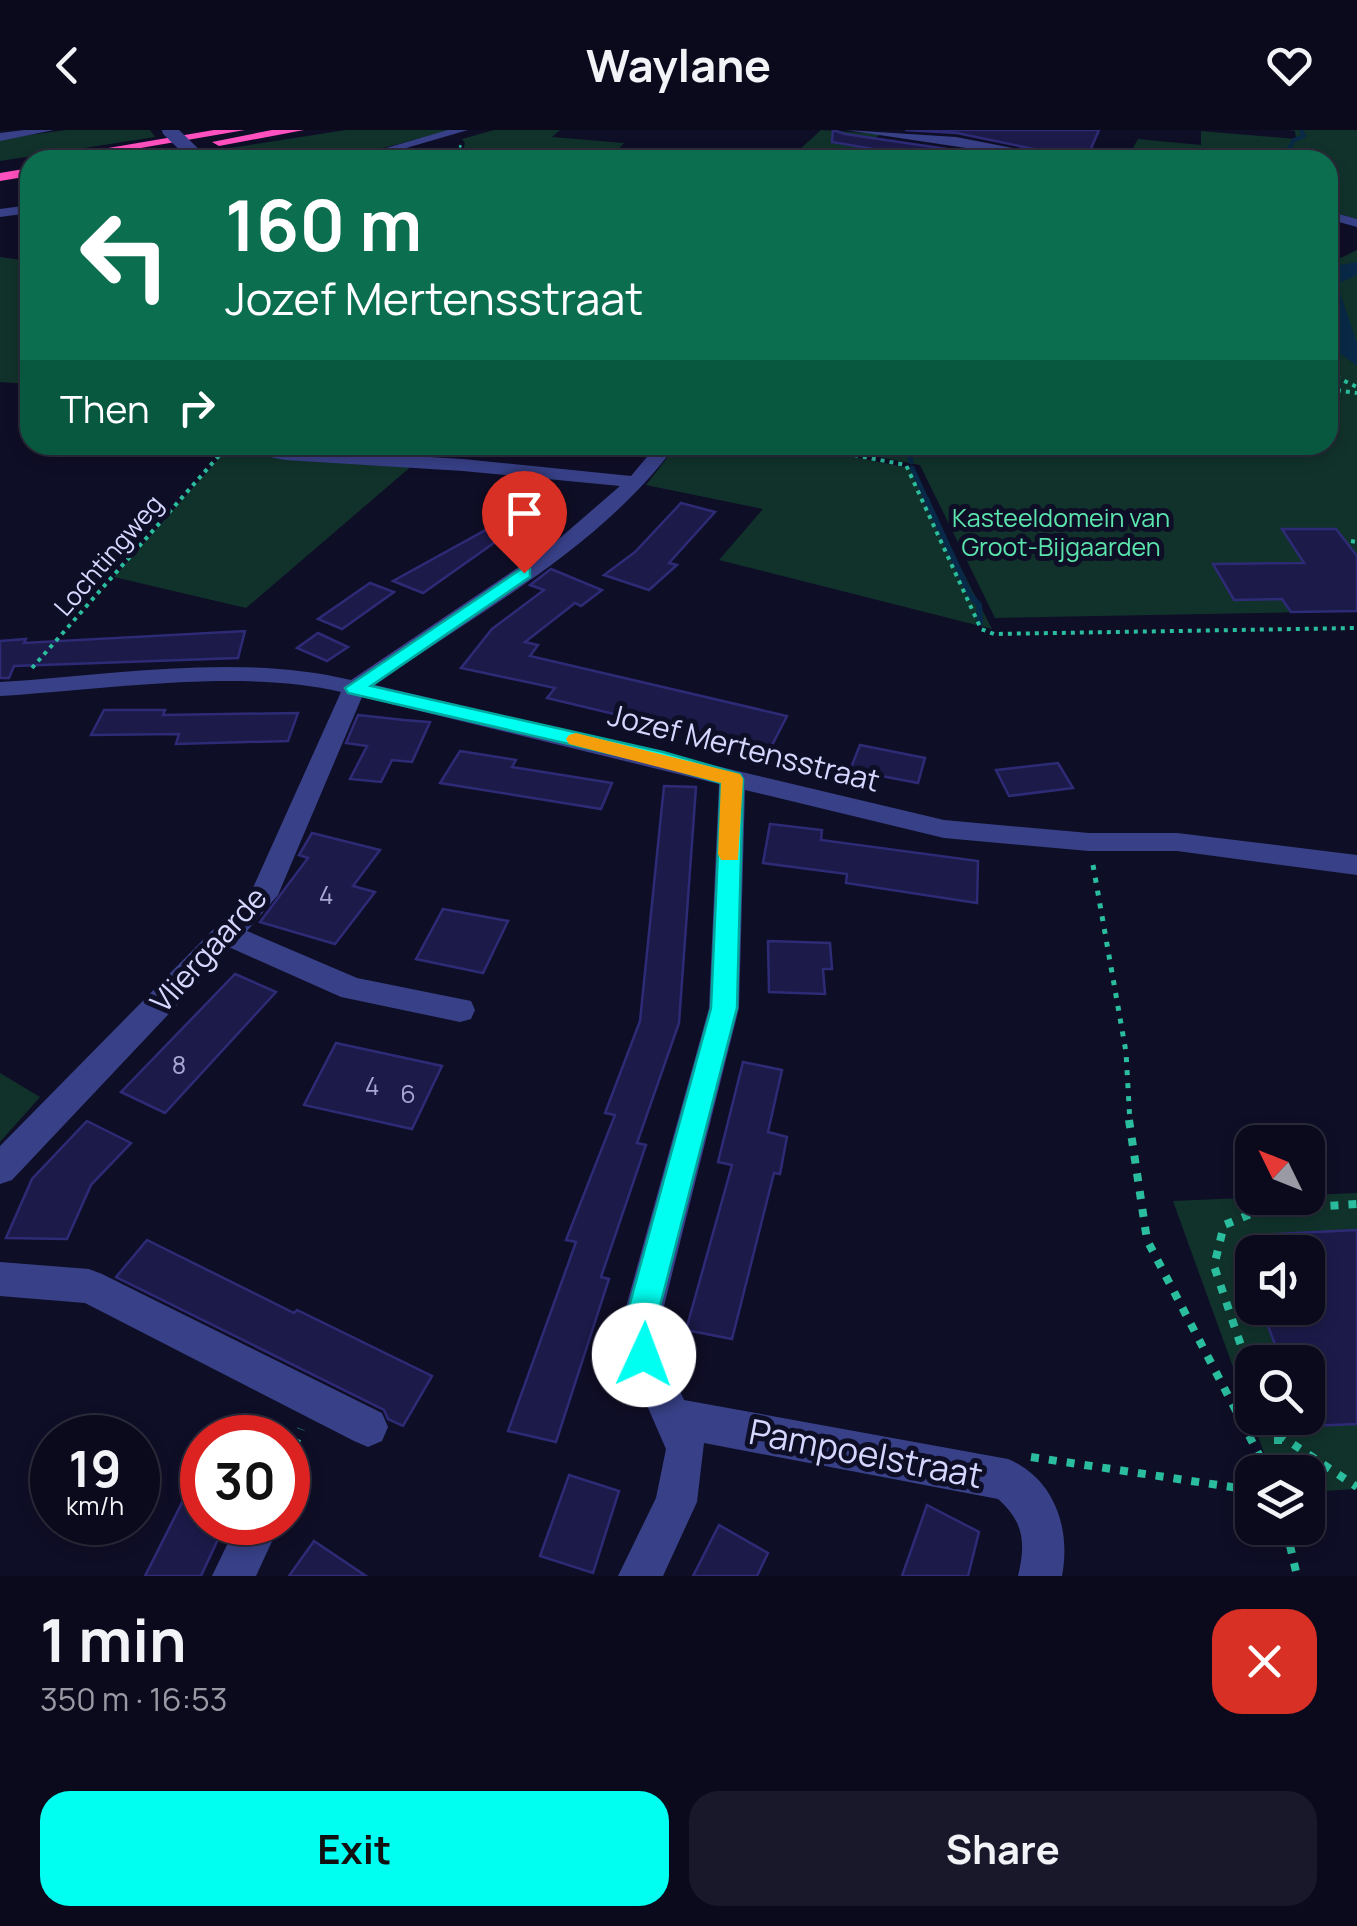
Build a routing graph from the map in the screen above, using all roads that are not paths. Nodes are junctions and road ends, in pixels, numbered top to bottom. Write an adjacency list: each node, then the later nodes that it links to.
1 (48, 130): 7 (street)
2 (168, 130): 10 (street, bridge)
3 (239, 130): 8 (highway)
4 (298, 130): 9 (highway)
5 (462, 130): 11 (street)
6 (852, 130): 12 (street)
7 (0, 137)
8 (110, 150)
9 (171, 150)
10 (189, 150)
11 (388, 150)
12 (1017, 150): 13 (street)
13 (1049, 150)
14 (301, 455): 16 (street)
15 (659, 455): 16 (street)
16 (636, 482): 17 (street)
17 (354, 688): 18 (street, Jozef Mertensstraat); 19 (street, Jozef Mertensstraat); 21 (street, Vliergaarde)
18 (7, 689)
19 (732, 779): 20 (street, Jozef Mertensstraat); 25 (street)
20 (1357, 865)
21 (226, 934): 22 (street); 23 (street, Vliergaarde)
22 (460, 1010)
23 (0, 1168)
24 (0, 1279): 26 (street)
25 (674, 1418): 29 (street); 30 (street, Pampoelstraat)
26 (368, 1426)
27 (249, 1545): 28 (street)
28 (235, 1575)
29 (640, 1576)
30 (1040, 1576)

